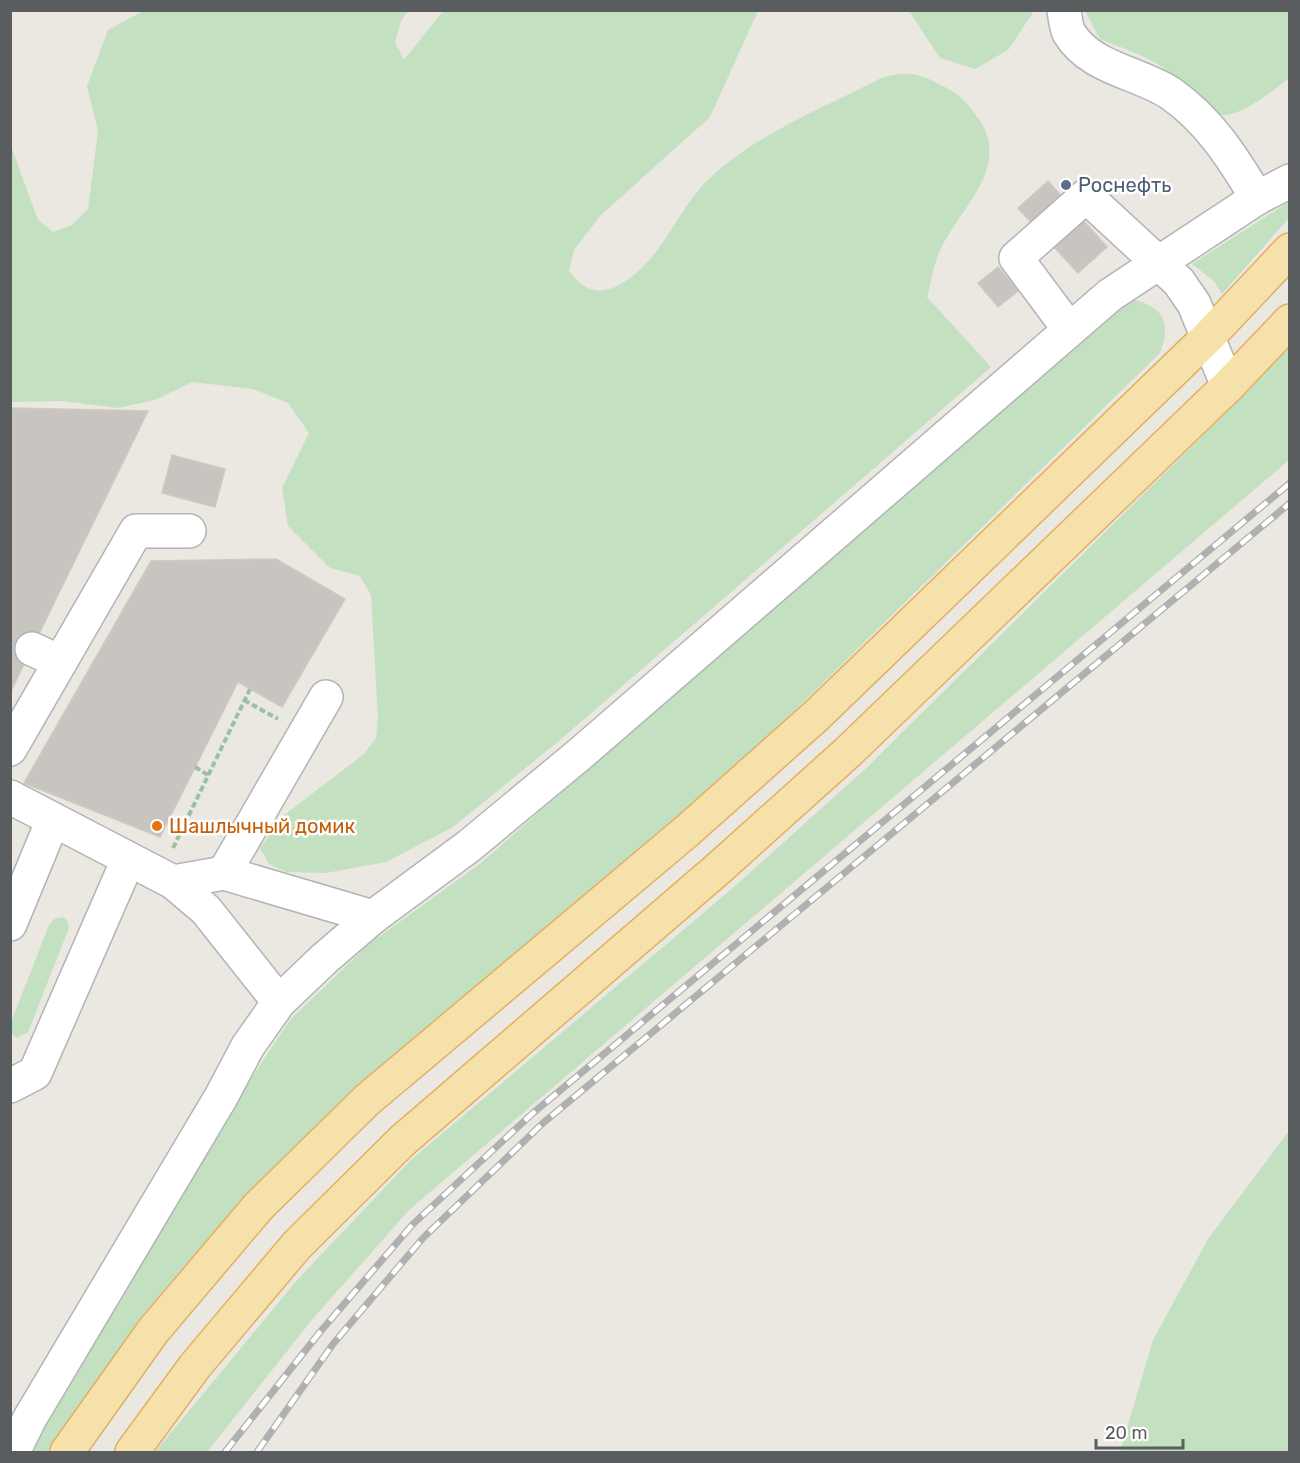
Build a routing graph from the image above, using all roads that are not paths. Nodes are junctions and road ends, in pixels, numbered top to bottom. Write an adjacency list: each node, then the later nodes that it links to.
1 (1064, 10): 3 (lane)
2 (1290, 181): 3 (lane)
3 (1257, 198): 5 (lane)
4 (1290, 250): 8 (main road)
5 (1158, 261): 7 (lane); 7 (lane); 8 (lane)
6 (1290, 321): 9 (main road)
7 (1069, 329): 18 (lane)
8 (1208, 337): 9 (lane); 23 (main road)
9 (1228, 386): 24 (main road)
10 (189, 531): 12 (lane)
11 (326, 697): 16 (lane)
12 (10, 749)
13 (10, 797): 14 (lane)
14 (52, 820): 15 (lane); 19 (lane)
15 (128, 860): 17 (lane); 21 (lane)
16 (224, 873): 17 (lane); 18 (lane)
17 (173, 882): 20 (lane)
18 (373, 917): 20 (lane)
19 (10, 924)
20 (279, 1002): 22 (lane)
21 (10, 1086)
22 (14, 1452)
23 (67, 1452)
24 (132, 1452)

